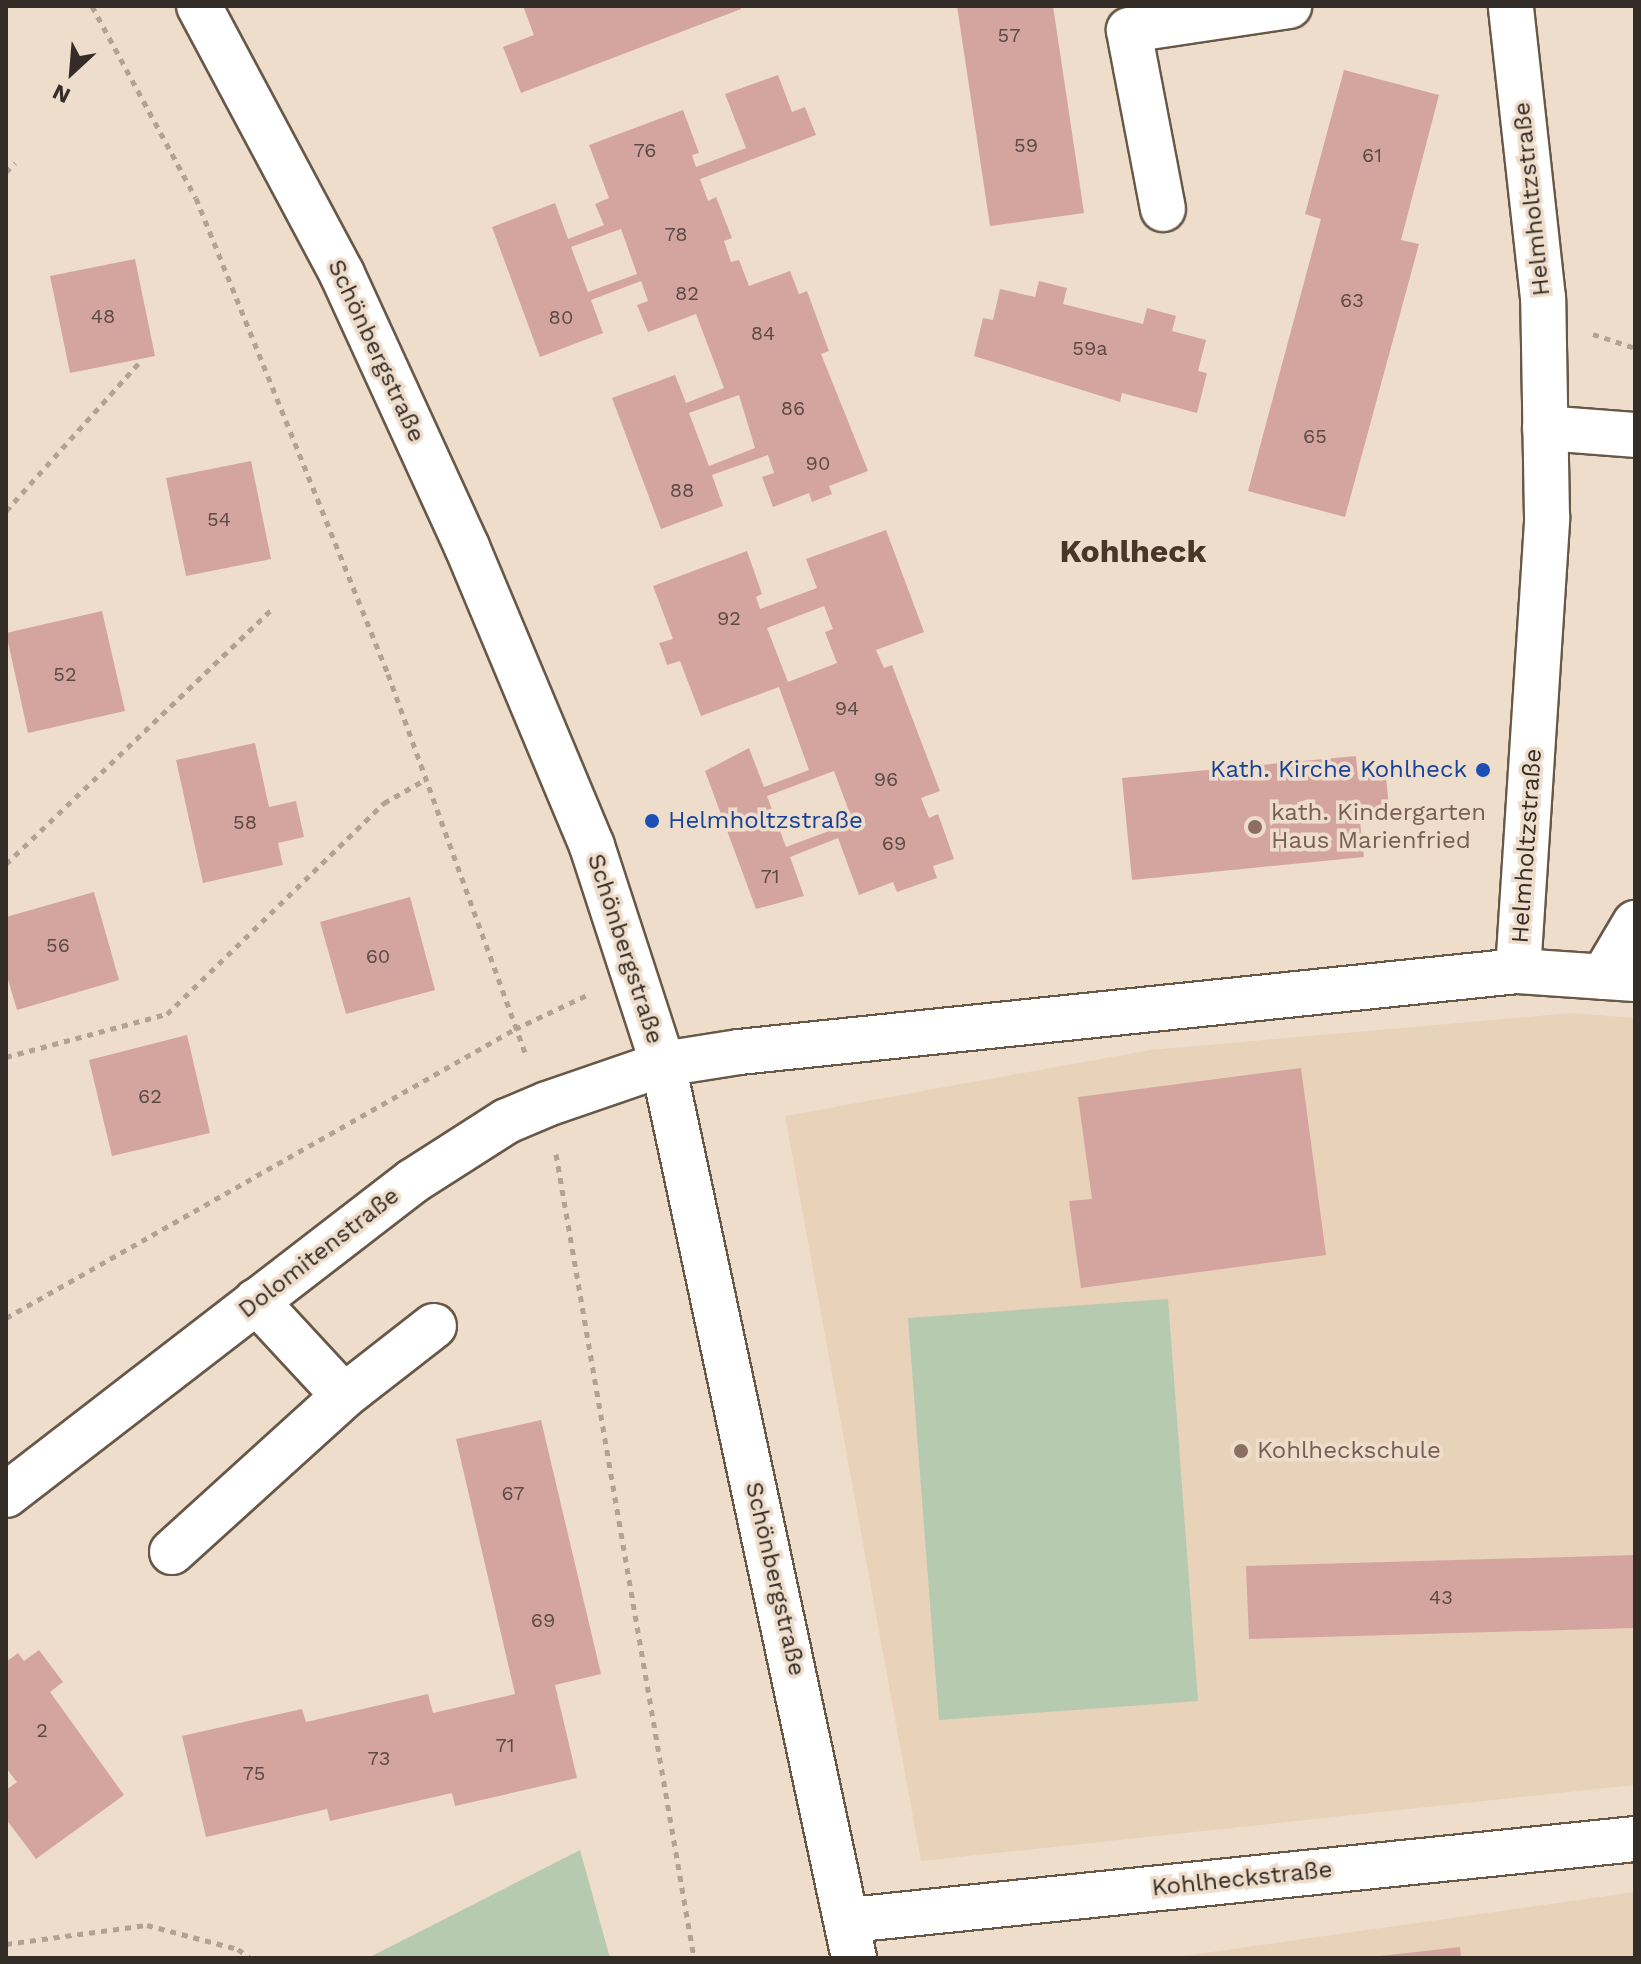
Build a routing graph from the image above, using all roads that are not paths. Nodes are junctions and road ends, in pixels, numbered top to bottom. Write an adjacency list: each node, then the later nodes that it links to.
1 (199, 6): 10 (street, Schönbergstraße)
2 (1289, 6): 4 (street)
3 (1511, 6): 5 (street, Helmholtzstraße)
4 (1163, 209)
5 (1545, 428): 6 (street); 8 (street, Helmholtzstraße)
6 (1635, 435)
7 (1635, 923): 9 (street)
8 (1518, 971): 9 (street); 10 (street, Helmholtzstraße)
9 (1619, 978)
10 (663, 1064): 11 (street, Dolomitenstraße); 17 (street, Schönbergstraße)
11 (256, 1301): 13 (street); 14 (street, Dolomitenstraße)
12 (434, 1326): 13 (street)
13 (344, 1396): 15 (street)
14 (6, 1495)
15 (172, 1552)
16 (1635, 1839): 17 (street, Kohlheckstraße)
17 (852, 1939)

